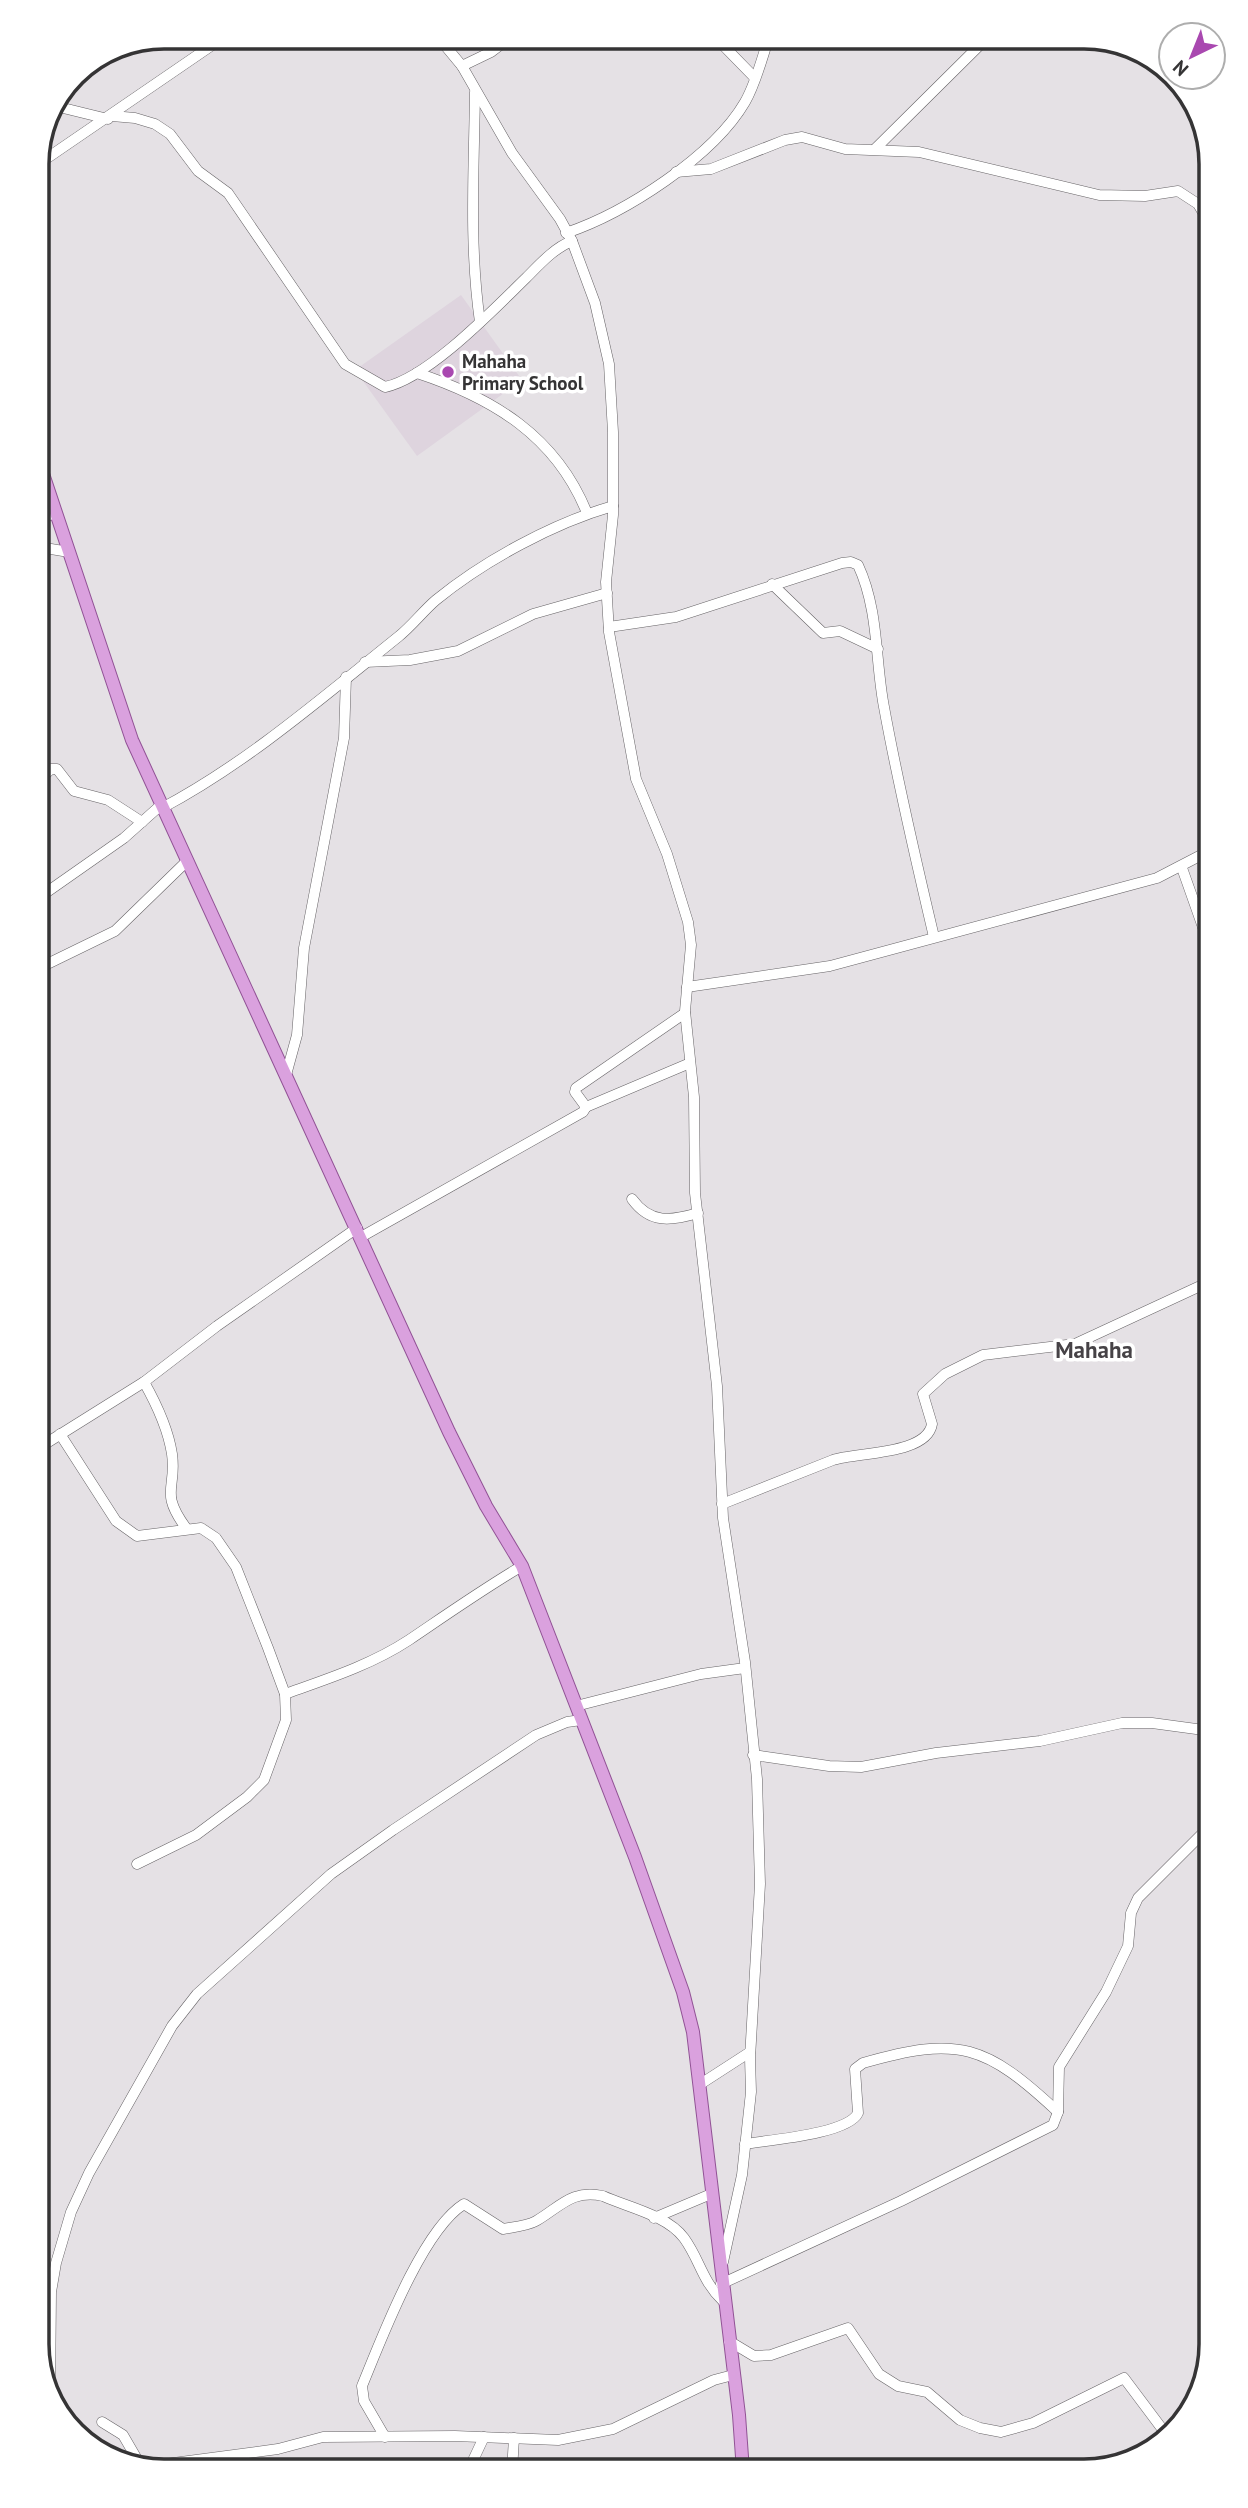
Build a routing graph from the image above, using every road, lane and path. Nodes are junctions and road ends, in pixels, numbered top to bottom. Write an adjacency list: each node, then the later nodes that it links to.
1 (206, 49): 11 (street)
2 (448, 49): 7 (street)
3 (495, 49): 7 (street)
4 (727, 49): 8 (street)
5 (765, 49): 8 (street)
6 (976, 49): 12 (street)
7 (462, 66): 9 (street)
8 (755, 78): 14 (street)
9 (475, 90): 16 (street); 17 (street)
10 (64, 108): 11 (street)
11 (110, 118): 13 (street); 18 (street)
12 (875, 149): 14 (street); 15 (street)
13 (49, 157)
14 (676, 172): 16 (street)
15 (1199, 206)
16 (569, 237): 17 (street); 20 (street)
17 (480, 323): 18 (street)
18 (417, 373): 22 (street)
19 (49, 492): 21 (main road)
20 (613, 506): 22 (street); 27 (street)
21 (56, 513): 23 (street); 25 (main road)
22 (587, 513): 30 (street)
23 (49, 515)
24 (49, 549): 25 (street)
25 (69, 552): 33 (main road)
26 (772, 584): 28 (street); 29 (street); 29 (street)
27 (607, 593): 28 (street); 30 (street)
28 (609, 627): 42 (street)
29 (878, 649): 40 (street)
30 (364, 662): 31 (street)
31 (346, 677): 33 (street); 45 (street)
32 (49, 771): 34 (street)
33 (162, 807): 34 (street); 36 (main road)
34 (142, 822): 38 (street)
35 (1199, 857): 37 (street)
36 (187, 862): 41 (street); 45 (main road)
37 (1182, 867): 39 (street); 40 (street)
38 (49, 890)
39 (1199, 916)
40 (934, 937): 42 (street)
41 (49, 963)
42 (687, 987): 43 (street)
43 (685, 1013): 44 (street); 46 (street)
44 (690, 1063): 46 (street); 48 (street)
45 (286, 1075): 49 (main road)
46 (586, 1107): 49 (street)
47 (632, 1199): 48 (street)
48 (698, 1213): 54 (street)
49 (359, 1233): 51 (street); 56 (main road)
50 (1199, 1287): 54 (street)
51 (144, 1382): 52 (street); 55 (street)
52 (60, 1434): 53 (street); 55 (street)
53 (49, 1441)
54 (722, 1504): 57 (street)
55 (186, 1528): 58 (street)
56 (522, 1566): 58 (street); 59 (main road)
57 (745, 1668): 59 (street); 62 (street)
58 (285, 1694): 64 (street)
59 (576, 1706): 60 (main road)
60 (581, 1720): 66 (main road); 74 (street)
61 (1199, 1729): 62 (street)
62 (753, 1755): 65 (street)
63 (1199, 1839): 67 (street)
64 (137, 1864)
65 (750, 2052): 66 (street); 68 (street)
66 (699, 2085): 69 (main road)
67 (1058, 2112): 68 (street); 71 (street)
68 (745, 2144): 71 (street)
69 (711, 2194): 70 (street); 71 (main road)
70 (654, 2218): 72 (street); 78 (street)
71 (720, 2280): 72 (main road)
72 (723, 2301): 73 (main road)
73 (729, 2341): 75 (main road); 77 (street)
74 (50, 2359)
75 (733, 2375): 80 (street); 85 (main road)
76 (102, 2422): 81 (street)
77 (1161, 2428)
78 (385, 2437): 79 (street); 82 (street)
79 (484, 2437): 80 (street); 83 (street)
80 (514, 2438): 84 (street)
81 (136, 2455)
82 (199, 2459)
83 (475, 2459)
84 (513, 2459)
85 (742, 2459)

